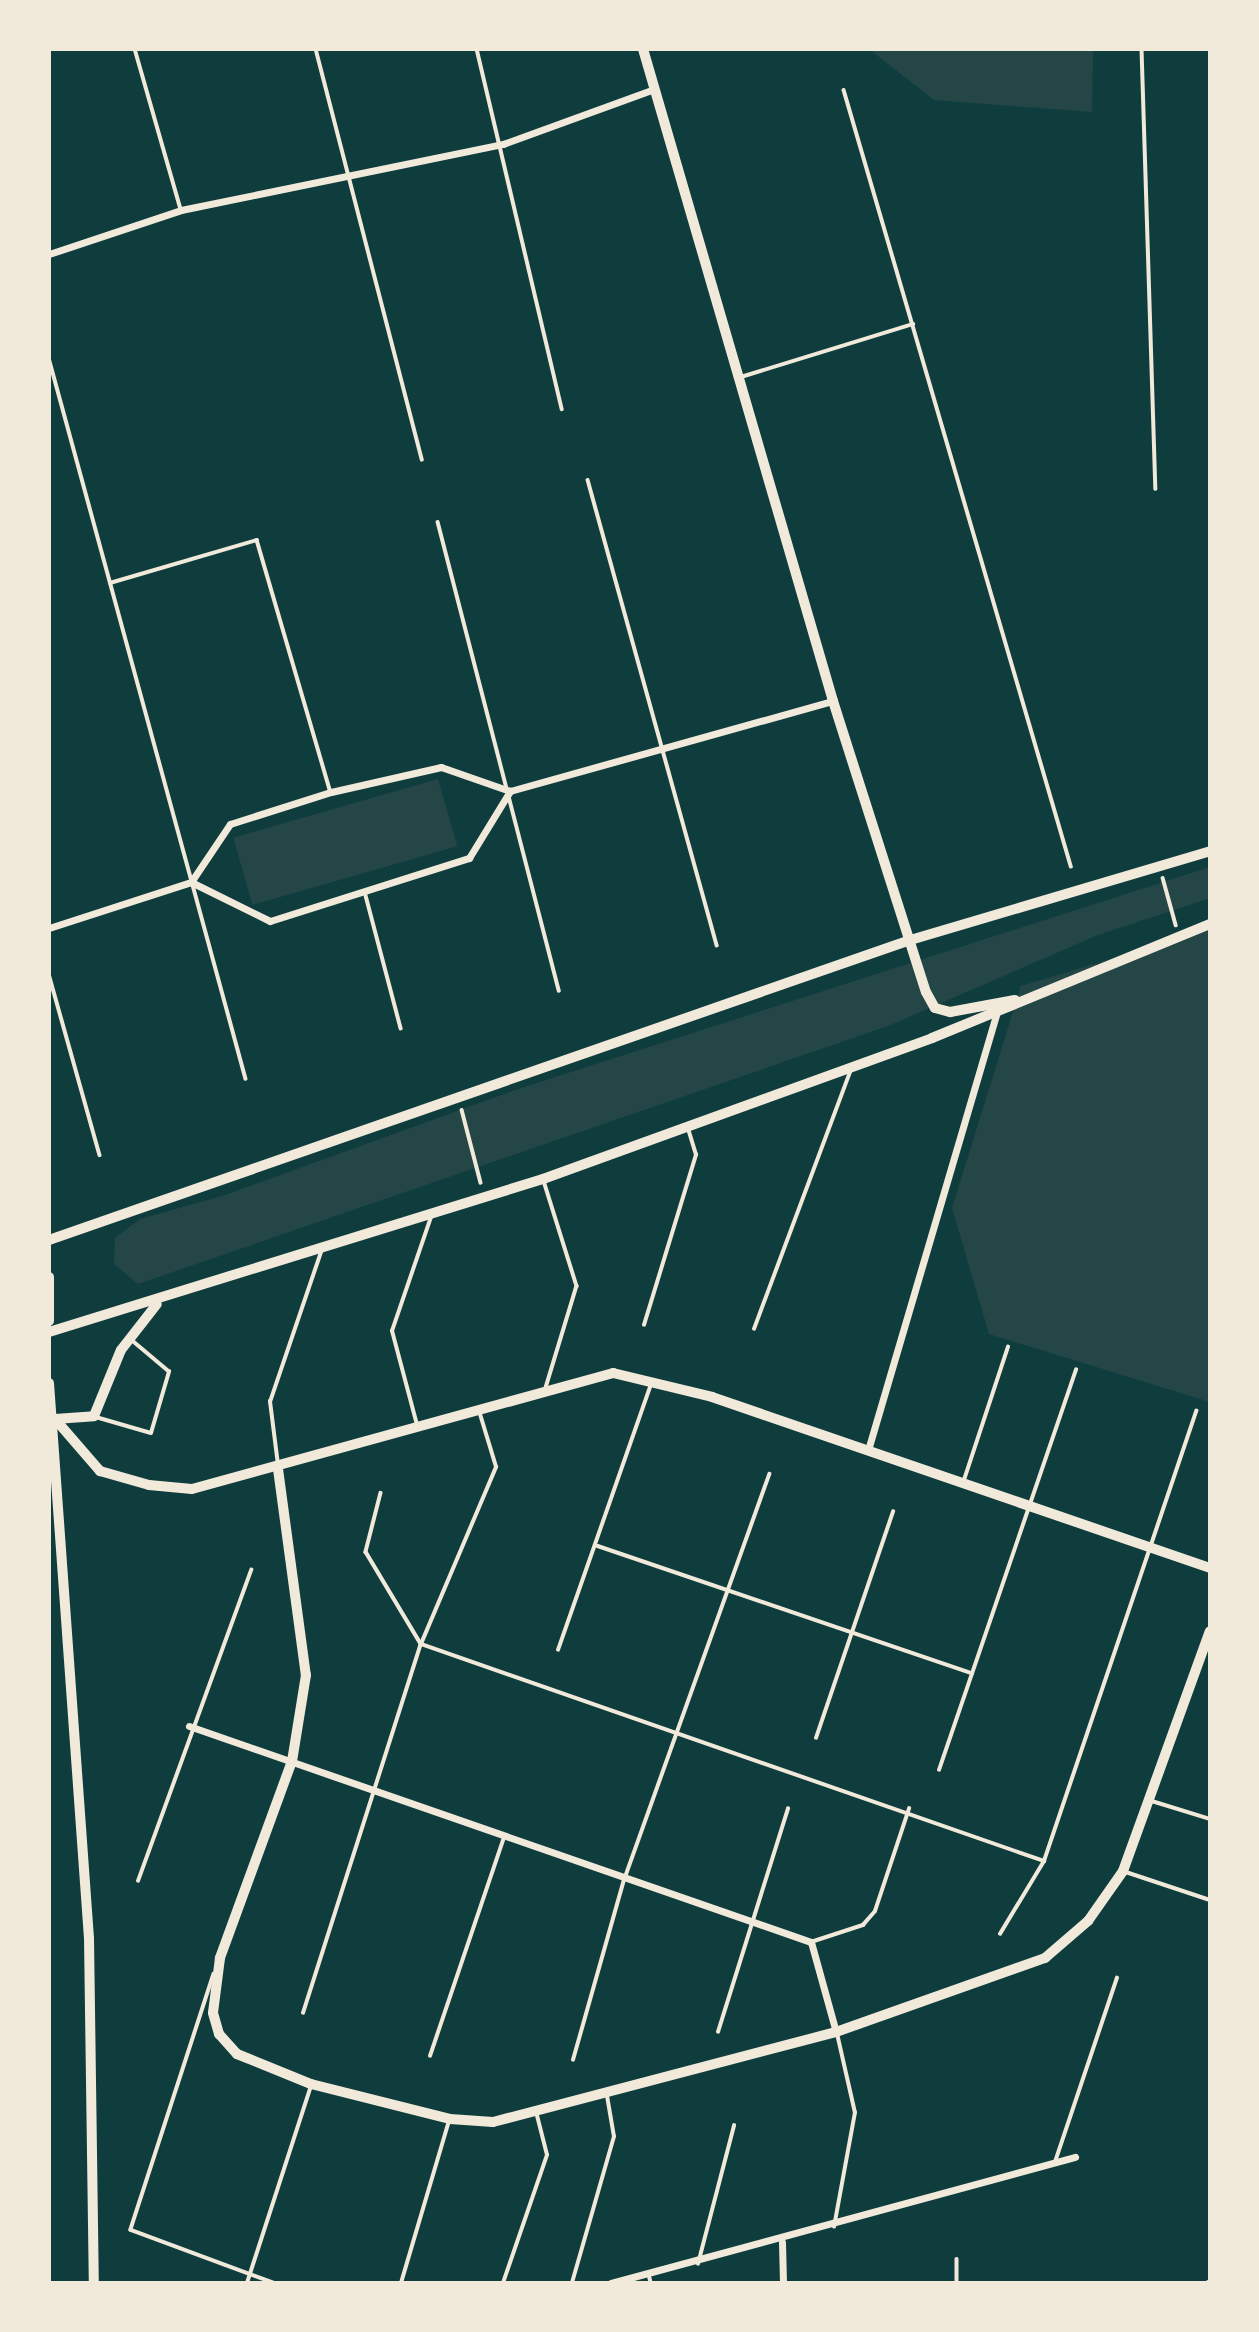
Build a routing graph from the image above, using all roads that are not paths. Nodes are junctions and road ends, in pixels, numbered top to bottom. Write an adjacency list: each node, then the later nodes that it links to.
1 (135, 49): 10 (lane)
2 (316, 49): 9 (lane)
3 (477, 49): 8 (lane)
4 (643, 49): 6 (street)
5 (1142, 49): 18 (lane)
6 (654, 89): 8 (street); 14 (street)
7 (844, 90): 12 (lane)
8 (503, 144): 9 (street); 15 (lane)
9 (351, 177): 10 (street); 16 (lane)
10 (181, 210): 11 (street)
11 (49, 254)
12 (913, 324): 14 (lane); 26 (lane)
13 (49, 358): 20 (lane)
14 (738, 378): 21 (street)
15 (562, 409)
16 (422, 460)
17 (588, 480): 22 (lane)
18 (1156, 489)
19 (438, 522): 23 (lane)
20 (110, 583): 24 (lane); 27 (lane)
21 (833, 701): 22 (street); 31 (street)
22 (660, 751): 23 (street); 32 (lane)
23 (510, 791): 24 (street); 28 (street); 34 (lane)
24 (331, 792): 27 (street)
25 (1210, 851): 31 (street)
26 (1070, 866)
27 (191, 882): 28 (street); 30 (street); 39 (lane)
28 (364, 890): 37 (lane)
29 (1210, 925): 35 (street)
30 (49, 928)
31 (907, 941): 35 (street); 44 (street)
32 (717, 945)
33 (49, 974): 41 (lane)
34 (559, 991)
35 (1026, 998): 36 (street)
36 (997, 1012): 38 (street); 63 (street)
37 (401, 1028)
38 (852, 1068): 40 (street); 50 (lane)
39 (246, 1079)
40 (687, 1127): 42 (street); 49 (lane)
41 (100, 1155)
42 (543, 1179): 43 (street); 57 (lane)
43 (431, 1217): 45 (street); 62 (lane)
44 (49, 1240)
45 (321, 1252): 47 (street); 64 (lane)
46 (49, 1277): 48 (main road)
47 (157, 1304): 51 (street); 52 (street)
48 (49, 1321)
49 (644, 1325)
50 (754, 1329)
51 (49, 1332)
52 (128, 1337): 60 (street); 60 (lane)
53 (1007, 1347): 66 (lane)
54 (1076, 1370): 68 (lane)
55 (651, 1382): 57 (street); 63 (street); 70 (lane)
56 (49, 1383): 61 (main road)
57 (544, 1392): 58 (street)
58 (479, 1411): 62 (street); 77 (lane)
59 (1196, 1411): 71 (lane)
60 (94, 1416): 61 (street)
61 (55, 1419): 64 (street); 119 (main road)
62 (418, 1428): 64 (street)
63 (868, 1450): 66 (street)
64 (278, 1469): 83 (street)
65 (769, 1474): 74 (lane)
66 (963, 1482): 68 (street)
67 (381, 1493): 77 (lane)
68 (1030, 1505): 71 (street); 79 (lane)
69 (892, 1513): 76 (lane)
70 (598, 1546): 74 (lane); 78 (lane)
71 (1150, 1549): 72 (street); 91 (lane)
72 (1210, 1568)
73 (251, 1570): 80 (lane)
74 (725, 1587): 76 (lane); 81 (lane)
75 (1210, 1631): 86 (street)
76 (854, 1633): 79 (lane); 82 (lane)
77 (421, 1644): 81 (lane); 85 (lane)
78 (558, 1650)
79 (972, 1673): 84 (lane)
80 (189, 1726): 83 (street); 93 (lane)
81 (677, 1728): 88 (lane); 94 (lane)
82 (816, 1738)
83 (292, 1761): 85 (street); 99 (street)
84 (939, 1770)
85 (374, 1791): 90 (street); 101 (lane)
86 (1152, 1801): 89 (lane); 92 (street)
87 (788, 1809): 96 (lane)
88 (909, 1809): 91 (lane); 98 (lane)
89 (1210, 1819)
90 (505, 1835): 94 (street); 104 (lane)
91 (1044, 1861): 97 (lane)
92 (1123, 1871): 95 (lane); 103 (street)
93 (138, 1881)
94 (624, 1881): 96 (street); 105 (lane)
95 (1210, 1900)
96 (754, 1918): 98 (street); 102 (lane)
97 (1000, 1934)
98 (811, 1942): 103 (street)
99 (220, 1958): 106 (street); 117 (lane)
100 (1117, 1978): 112 (lane)
101 (303, 2013)
102 (718, 2032)
103 (836, 2032): 107 (street); 113 (lane)
104 (430, 2056)
105 (573, 2060)
106 (311, 2084): 109 (street); 117 (lane)
107 (607, 2094): 108 (street); 124 (lane)
108 (536, 2112): 109 (street); 123 (lane)
109 (450, 2119): 122 (lane)
110 (734, 2126): 116 (lane)
111 (1075, 2157): 112 (street)
112 (1054, 2164): 113 (street)
113 (834, 2227): 114 (street)
114 (782, 2242): 116 (street); 126 (street)
115 (957, 2259): 127 (lane)
116 (698, 2264): 118 (street)
117 (250, 2274): 120 (lane); 121 (lane)
118 (650, 2279): 125 (street)
119 (94, 2283)
120 (247, 2283)
121 (274, 2283)
122 (401, 2283)
123 (503, 2283)
124 (572, 2283)
125 (611, 2283)
126 (783, 2283)
127 (957, 2283)

